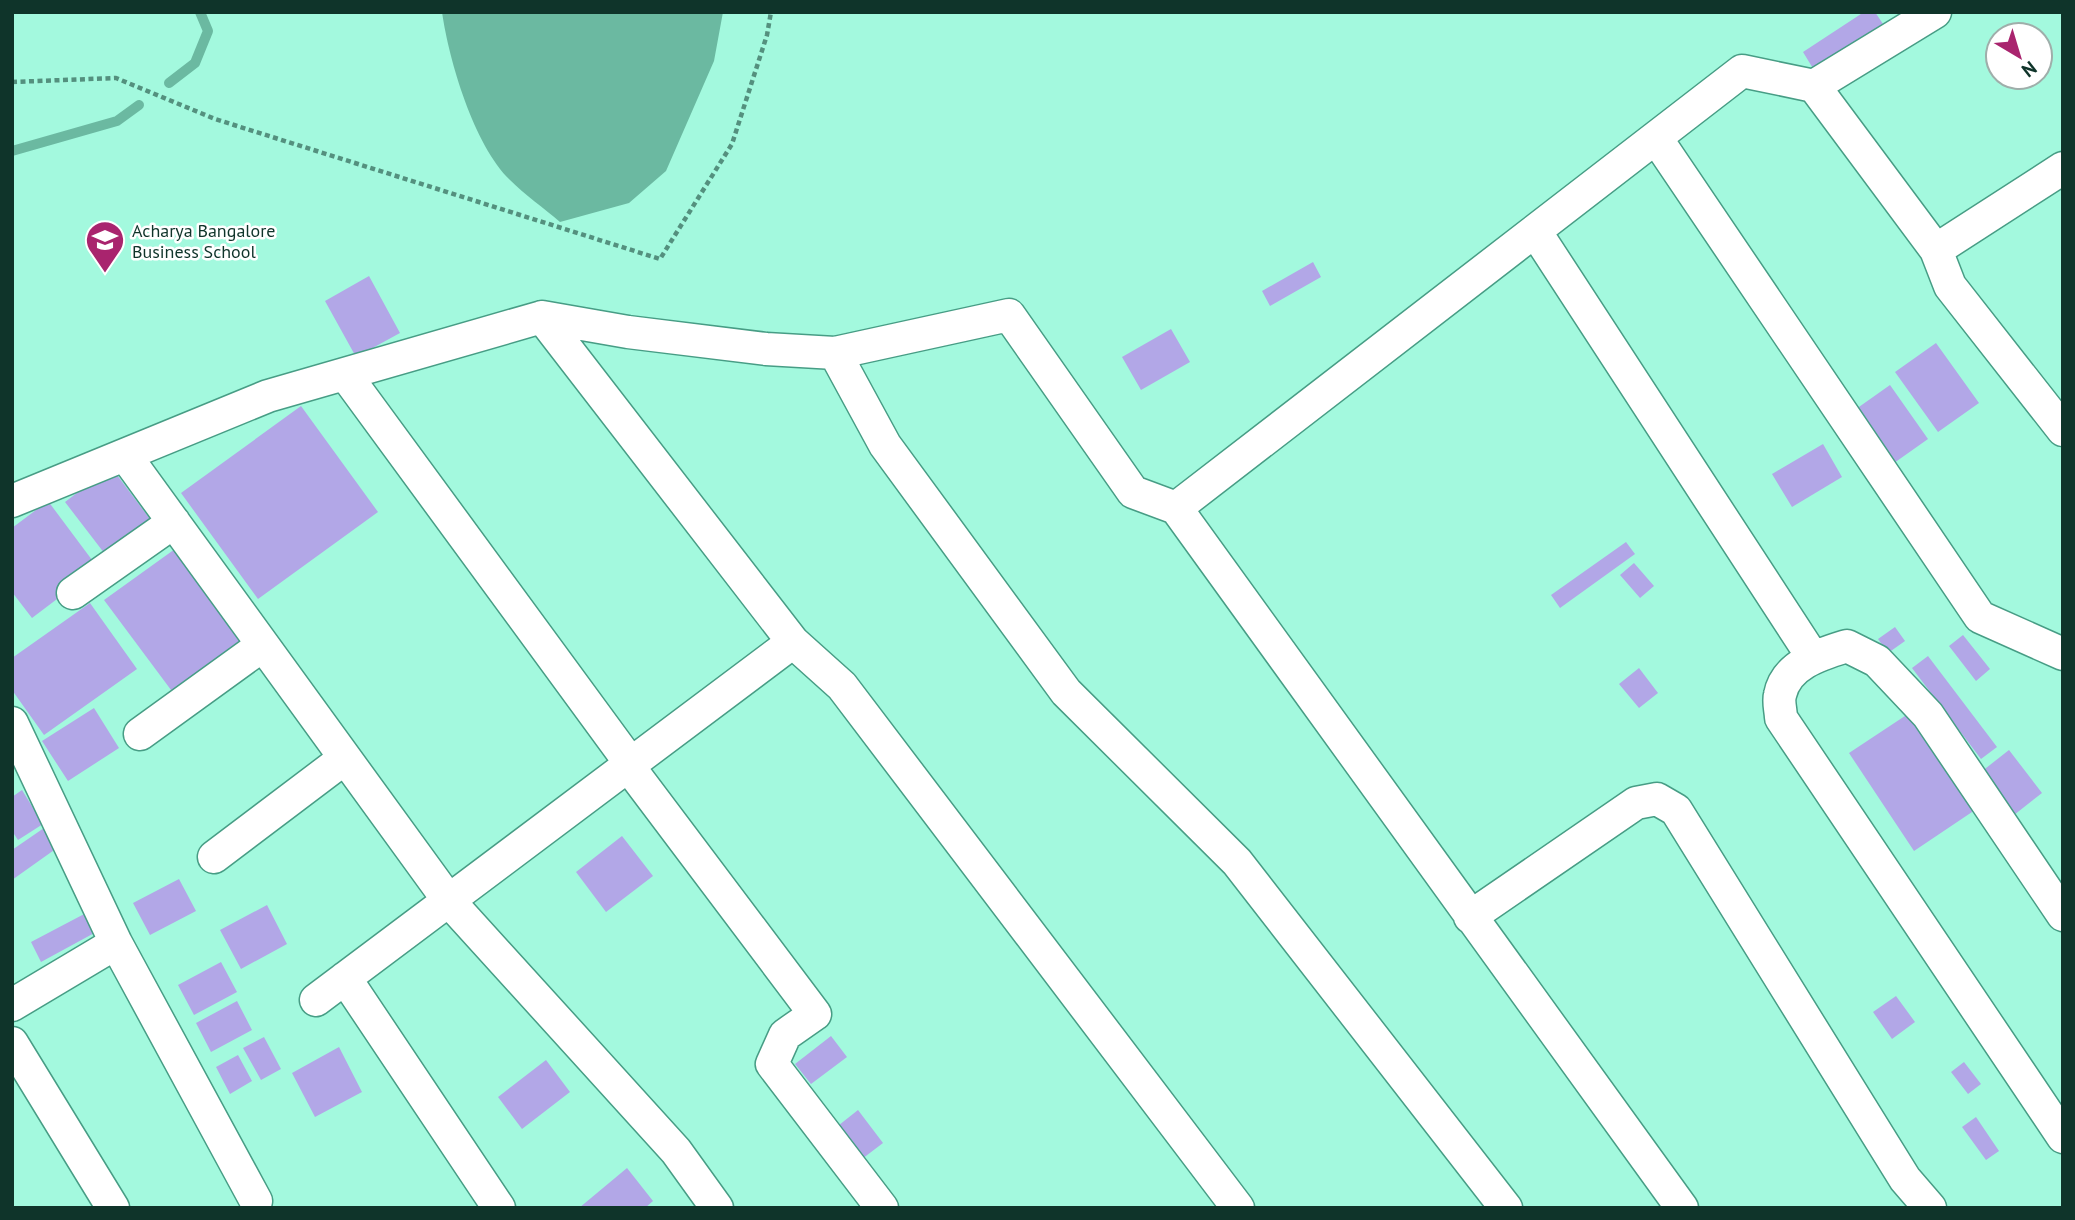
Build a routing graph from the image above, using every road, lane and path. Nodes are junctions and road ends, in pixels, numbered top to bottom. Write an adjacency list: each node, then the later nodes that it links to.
1 (771, 12): 3 (path)
2 (1935, 12): 4 (street)
3 (12, 82)
4 (1814, 86): 5 (street); 8 (street)
5 (1656, 138): 7 (street); 20 (street)
6 (2060, 173): 8 (street)
7 (1535, 231): 15 (street); 21 (street)
8 (1936, 250): 12 (street)
9 (542, 317): 10 (street); 11 (street); 18 (street)
10 (835, 353): 15 (street); 42 (street)
11 (345, 374): 13 (street); 25 (street)
12 (2063, 429)
13 (125, 455): 14 (street); 16 (street)
14 (12, 501)
15 (1176, 508): 29 (street)
16 (174, 522): 17 (street); 19 (street)
17 (73, 593)
18 (793, 642): 25 (street); 41 (street)
19 (263, 645): 23 (street); 24 (street)
20 (2063, 654)
21 (1812, 656): 28 (street); 35 (street)
22 (12, 723): 30 (street)
23 (139, 734)
24 (345, 758): 26 (street); 27 (street)
25 (631, 764): 27 (street); 40 (street)
26 (214, 857)
27 (449, 901): 31 (street); 39 (street)
28 (2063, 915)
29 (1470, 918): 43 (street); 44 (street)
30 (116, 943): 33 (street); 36 (street)
31 (345, 978): 32 (street); 38 (street)
32 (316, 1000)
33 (12, 1005)
34 (12, 1043): 37 (street)
35 (2063, 1137)
36 (256, 1201)
37 (114, 1208)
38 (499, 1208)
39 (717, 1208)
40 (883, 1208)
41 (1238, 1208)
42 (1506, 1208)
43 (1682, 1208)
44 (1930, 1208)

